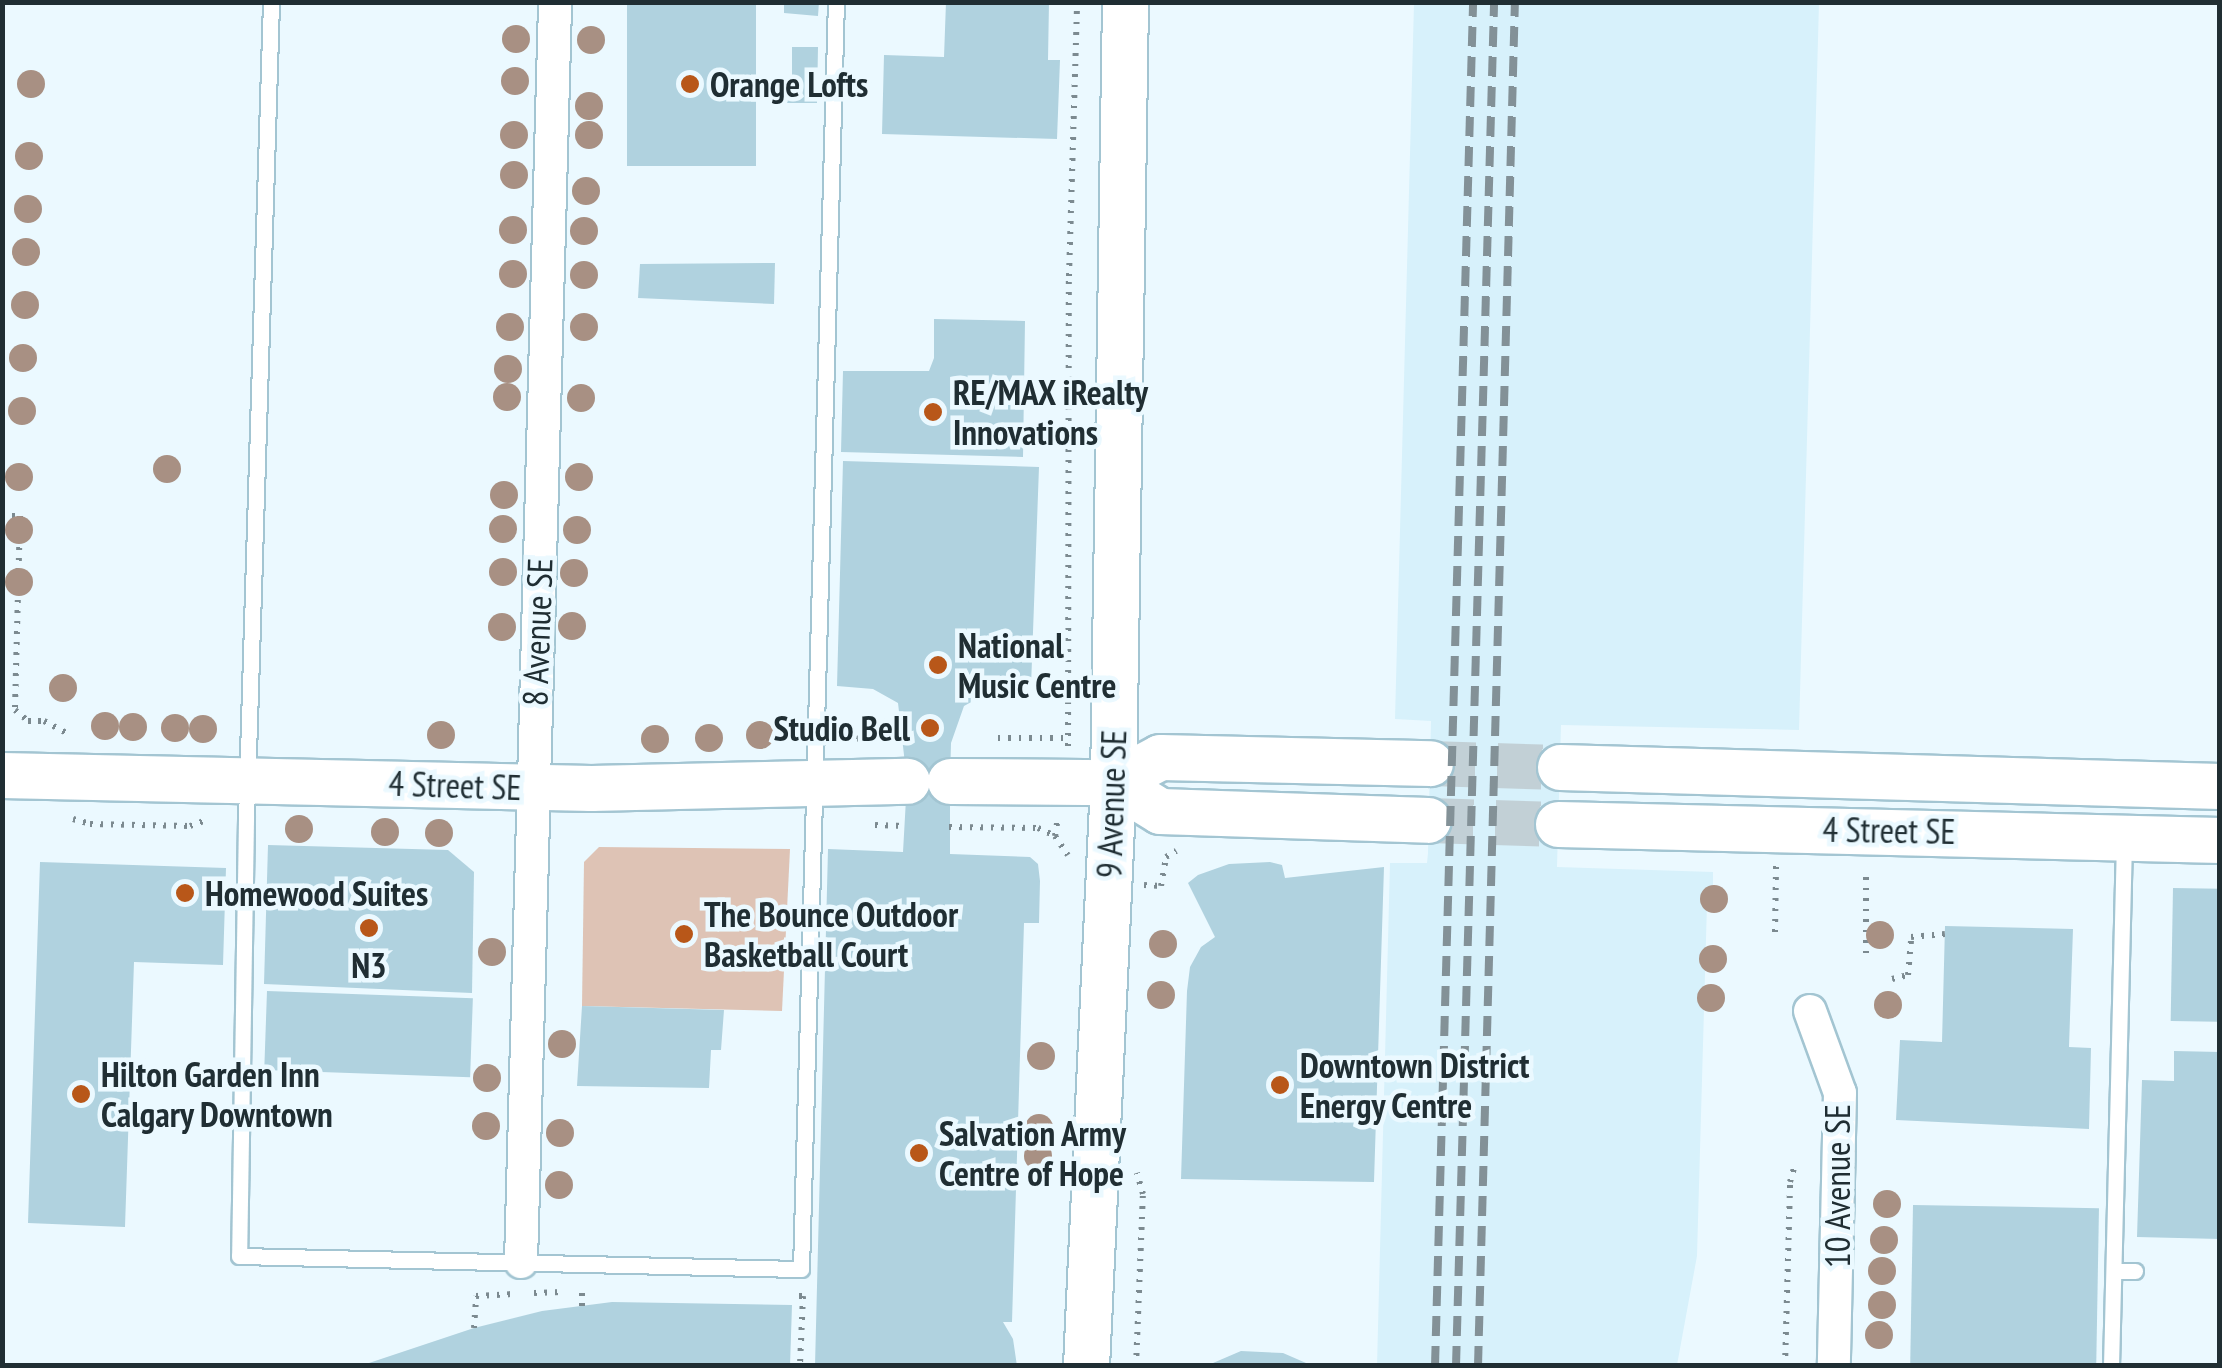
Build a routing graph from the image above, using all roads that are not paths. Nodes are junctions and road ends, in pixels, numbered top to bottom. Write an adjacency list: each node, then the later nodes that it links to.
1 (271, 2): 9 (lane)
2 (555, 2): 12 (street, 8 Avenue SE)
3 (836, 2): 8 (lane)
4 (1125, 2): 10 (main road, 9 Avenue SE)
5 (1430, 763): 10 (main road, 4 Street SE)
6 (1560, 768): 11 (main road, 4 Street SE)
7 (2, 775): 9 (main road, 4 Street SE)
8 (818, 780): 10 (main road, 4 Street SE); 12 (main road, 4 Street SE); 18 (lane)
9 (248, 781): 12 (main road, 4 Street SE); 18 (lane)
10 (1112, 782): 13 (main road, 4 Street SE); 21 (main road, 9 Avenue SE)
11 (2220, 786)
12 (534, 788): 18 (street, 8 Avenue SE)
13 (1428, 820)
14 (1558, 824): 15 (main road, 4 Street SE)
15 (2124, 835): 16 (main road, 4 Street SE); 20 (lane)
16 (2220, 840)
17 (1810, 1011): 22 (street, 10 Avenue SE)
18 (521, 1262)
19 (2136, 1271): 20 (lane)
20 (2114, 1272): 23 (lane)
21 (1086, 1366)
22 (1834, 1366)
23 (2112, 1366)

